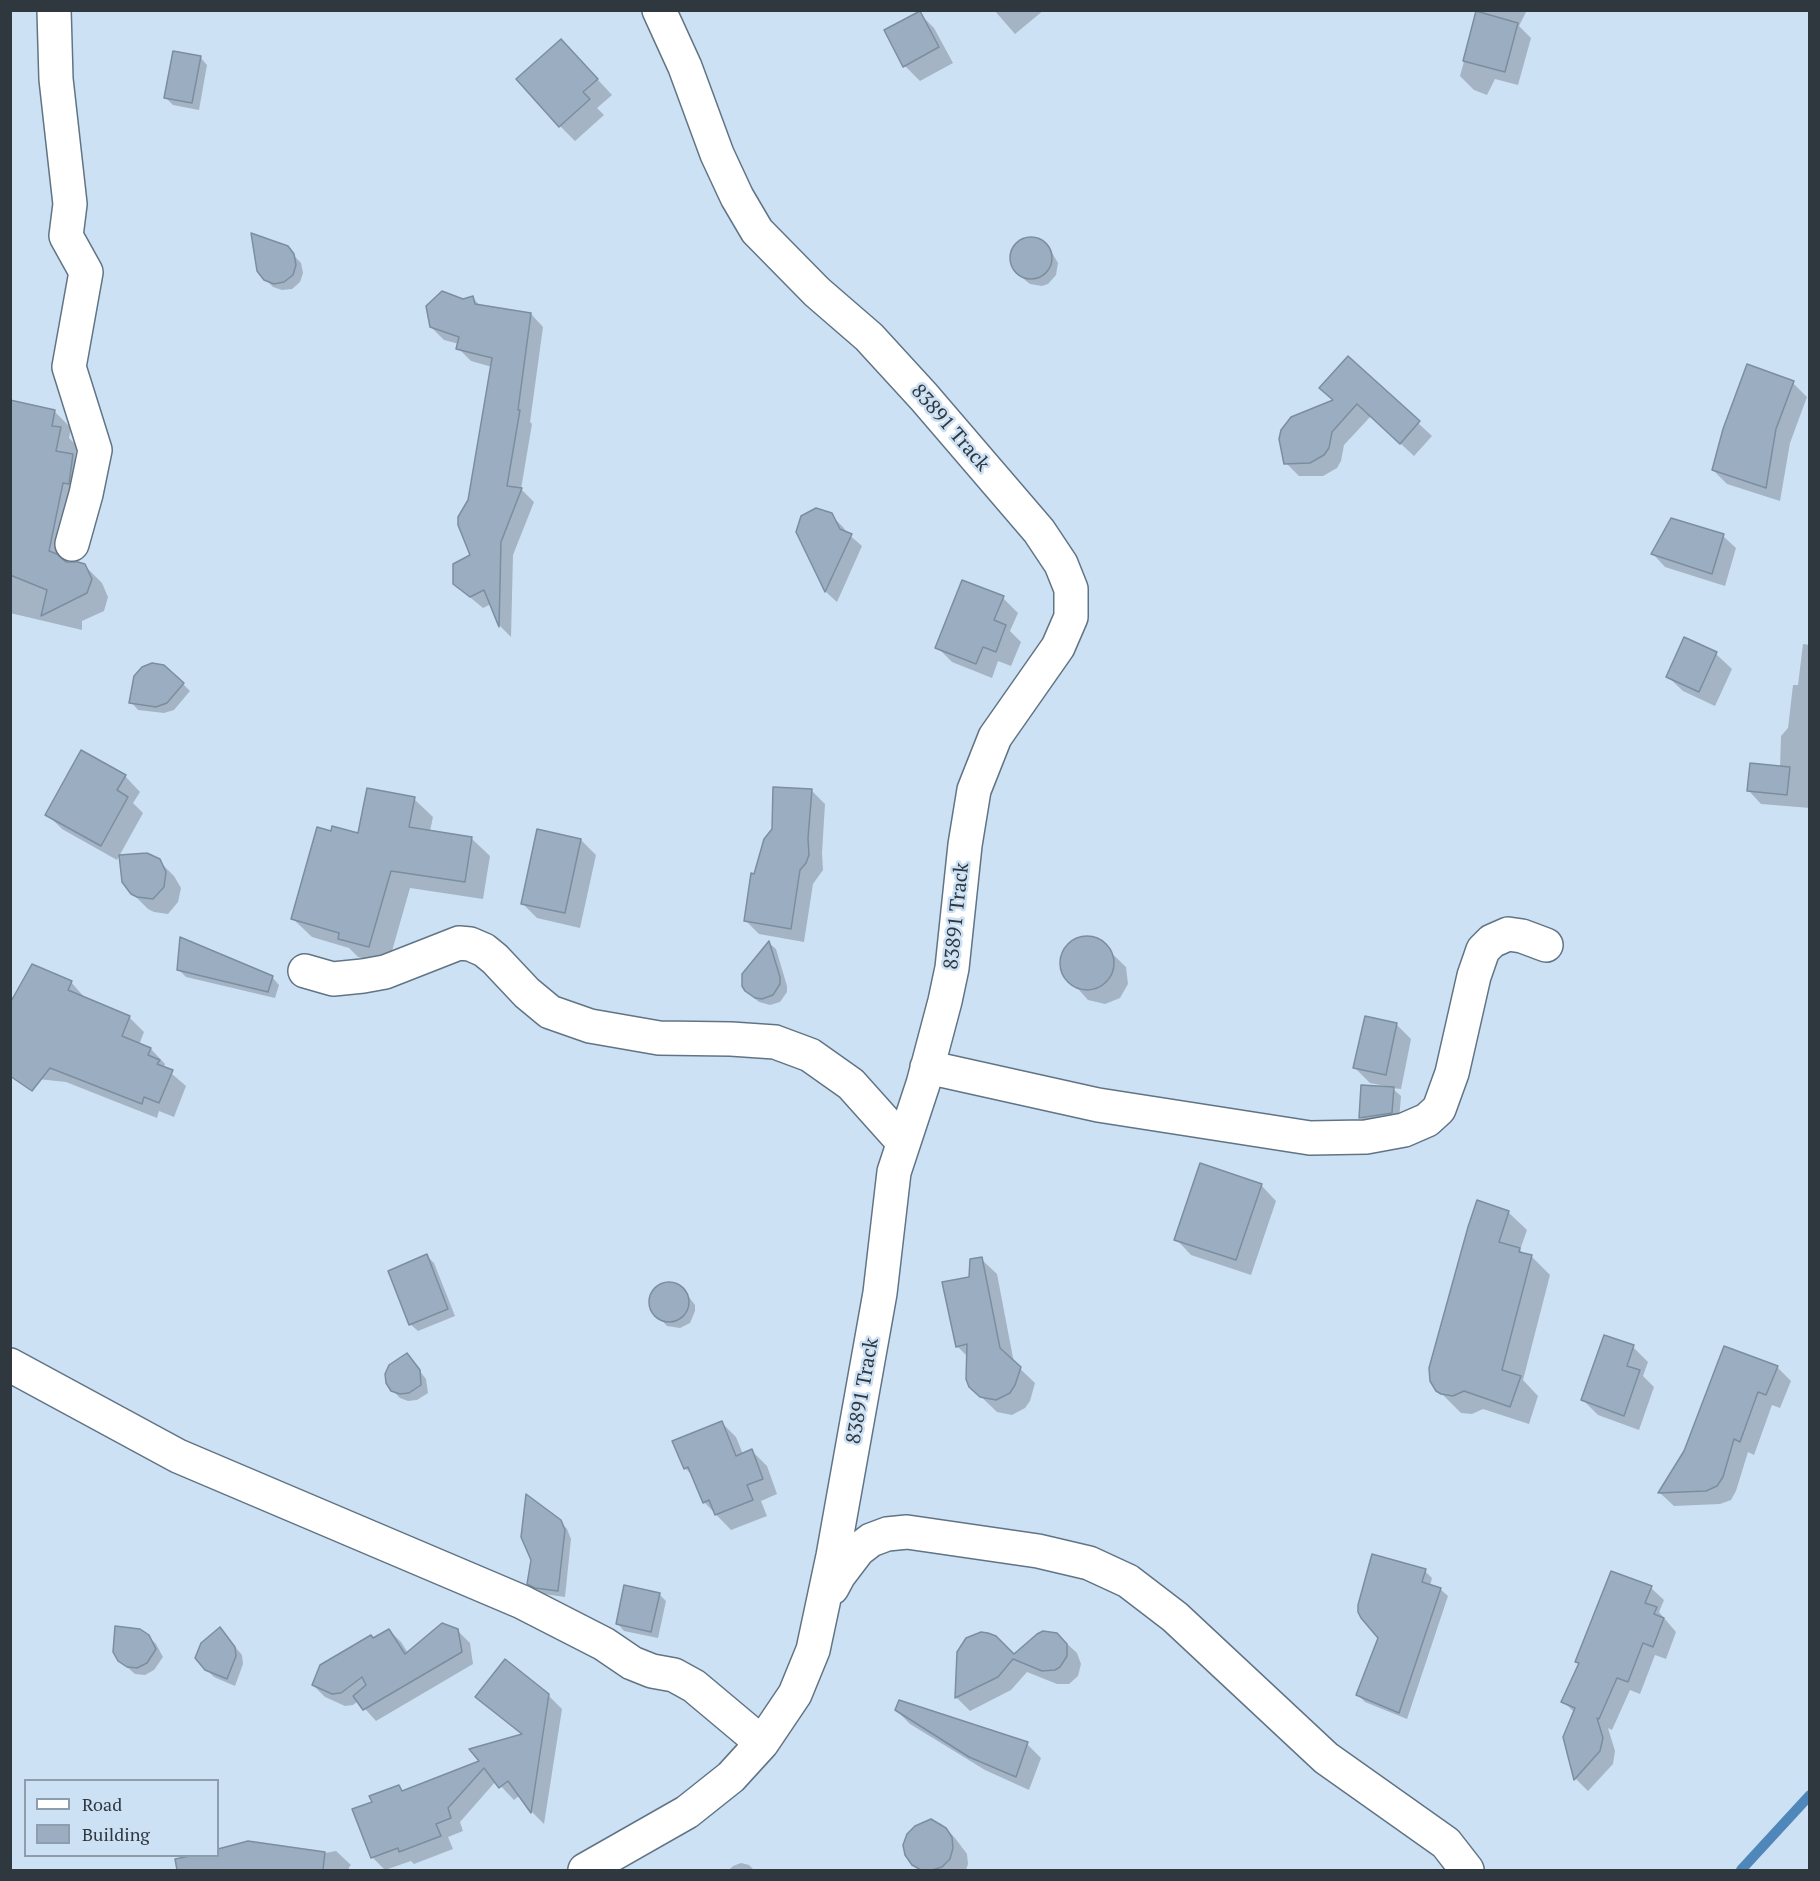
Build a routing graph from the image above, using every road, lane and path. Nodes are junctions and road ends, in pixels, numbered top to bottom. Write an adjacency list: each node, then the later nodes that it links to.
1 (54, 10): 3 (street)
2 (659, 10): 6 (street, 83891 Track)
3 (72, 544)
4 (1546, 945): 6 (street)
5 (306, 971): 7 (street)
6 (927, 1067): 7 (street, 83891 Track)
7 (903, 1142): 9 (street, 83891 Track)
8 (10, 1365): 10 (street)
9 (822, 1606): 10 (street, 83891 Track); 12 (street)
10 (762, 1743): 11 (street, 83891 Track)
11 (585, 1870)
12 (1467, 1870)

